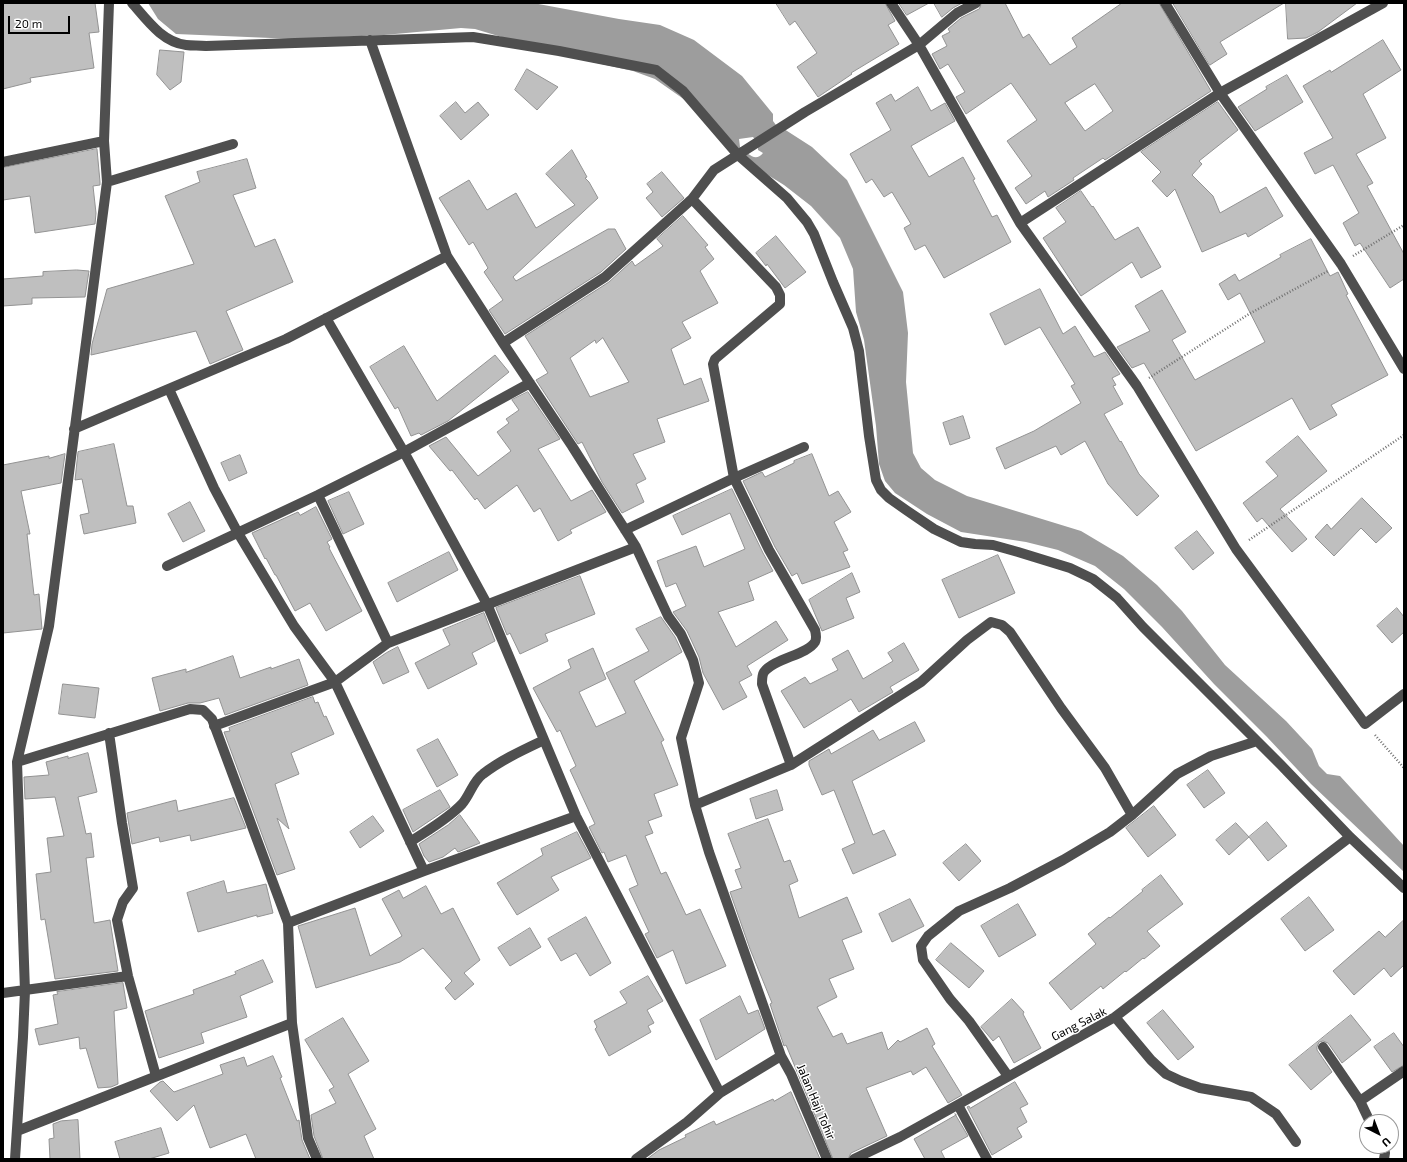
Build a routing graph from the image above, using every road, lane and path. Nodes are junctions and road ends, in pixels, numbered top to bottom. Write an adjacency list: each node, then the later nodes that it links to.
1 (109, 3): 10 (street)
2 (132, 3): 7 (street)
3 (891, 3): 8 (street)
4 (976, 3): 8 (street)
5 (1164, 3): 9 (street)
6 (1383, 3): 9 (street)
7 (370, 40): 12 (street); 18 (street, Jalan Haji Tohir)
8 (918, 45): 12 (street); 16 (street)
9 (1220, 93): 16 (street); 19 (street)
10 (104, 142): 13 (street); 14 (street)
11 (233, 144): 14 (street)
12 (738, 155): 15 (street); 45 (street)
13 (3, 162)
14 (107, 182): 26 (street)
15 (692, 199): 21 (street); 30 (street)
16 (1020, 223): 24 (street)
17 (1404, 225): 19 (path)
18 (447, 256): 20 (street); 21 (street, Jalan Haji Tohir)
19 (1341, 264): 22 (street); 24 (path)
20 (326, 318): 25 (street); 29 (street)
21 (503, 343): 23 (street, Jalan Haji Tohir)
22 (1404, 368)
23 (530, 383): 29 (street); 32 (street, Jalan Haji Tohir)
24 (1137, 386): 35 (street)
25 (169, 389): 26 (street); 33 (street)
26 (74, 430): 46 (street)
27 (1404, 435): 35 (path)
28 (804, 447): 30 (street)
29 (404, 452): 31 (street); 37 (street)
30 (734, 478): 32 (street); 47 (street)
31 (318, 495): 33 (street); 38 (street)
32 (626, 530): 34 (street, Jalan Haji Tohir)
33 (238, 533): 36 (street); 39 (street)
34 (636, 547): 37 (street); 49 (street, Jalan Haji Tohir)
35 (1236, 549): 41 (street)
36 (167, 566)
37 (487, 604): 38 (street); 44 (street)
38 (388, 643): 39 (street)
39 (335, 682): 42 (street); 53 (street)
40 (1404, 694): 41 (street)
41 (1365, 724): 48 (path)
42 (214, 726): 43 (street); 56 (street)
43 (110, 733): 46 (street); 57 (street)
44 (544, 740): 51 (street); 53 (street)
45 (1257, 741): 50 (street); 52 (street)
46 (17, 762): 58 (street)
47 (791, 765): 49 (street); 50 (street)
48 (1404, 768)
49 (696, 805): 63 (street, Jalan Haji Tohir)
50 (1132, 815): 66 (street)
51 (576, 816): 54 (street); 67 (street)
52 (1350, 837): 55 (street); 60 (street)
53 (410, 842): 54 (street)
54 (424, 870): 56 (street)
55 (1404, 888)
56 (288, 923): 61 (street)
57 (128, 976): 58 (street); 65 (street)
58 (25, 991): 59 (street); 71 (street)
59 (3, 993)
60 (1115, 1017): 66 (street, Gang Salak); 72 (street, Gang Salak)
61 (292, 1023): 65 (street); 75 (street)
62 (1324, 1047): 68 (street)
63 (781, 1056): 67 (street); 76 (street, Jalan Haji Tohir)
64 (1404, 1071): 68 (street)
65 (156, 1076): 71 (street)
66 (1008, 1076): 69 (street, Gang Salak)
67 (720, 1093): 73 (street)
68 (1360, 1101): 70 (street)
69 (958, 1105): 77 (street, Gang Salak); 78 (street)
70 (1366, 1114)
71 (17, 1131): 74 (street)
72 (1296, 1142)
73 (641, 1157)
74 (15, 1159)
75 (317, 1159)
76 (827, 1159)
77 (854, 1159)
78 (987, 1159)

